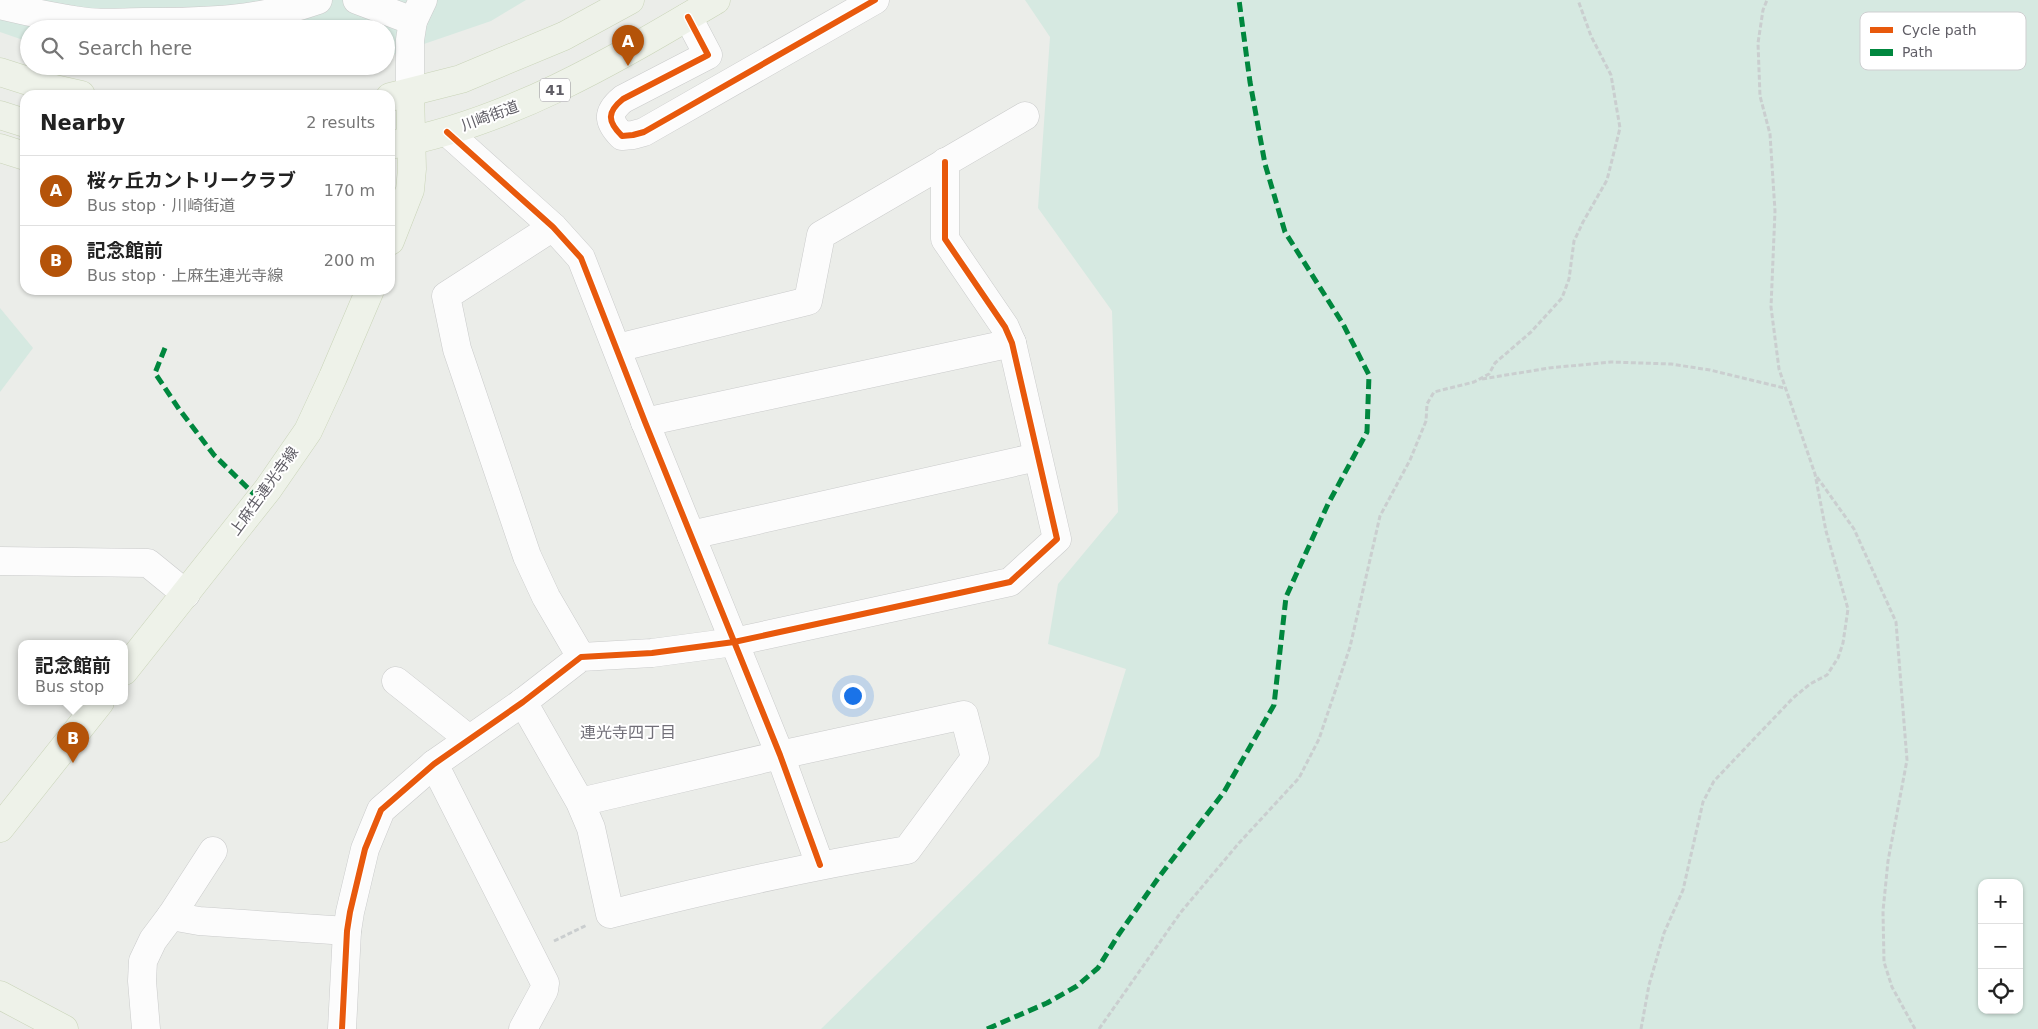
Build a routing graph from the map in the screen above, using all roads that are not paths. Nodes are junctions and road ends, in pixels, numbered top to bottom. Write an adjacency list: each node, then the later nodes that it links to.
1 (318, 0): 10 (street)
2 (357, 0): 7 (street)
3 (630, 0): 13 (main road)
4 (716, 0): 8 (main road, 川崎街道 / 41)
5 (875, 0): 8 (street)
6 (0, 5): 9 (street)
7 (418, 10): 13 (street)
8 (688, 17): 17 (main road, 川崎街道 / 41)
9 (75, 20)
10 (223, 20)
11 (0, 72): 12 (main road)
12 (59, 90)
13 (400, 95): 18 (main road)
14 (0, 115): 16 (main road)
15 (1025, 116): 21 (street)
16 (20, 121)
17 (446, 132): 18 (main road, 川崎街道 / 41); 22 (street)
18 (401, 143): 23 (main road)
19 (0, 148): 20 (main road)
20 (20, 154)
21 (945, 162): 25 (street); 26 (street)
22 (553, 227): 26 (street); 33 (street)
23 (395, 229)
24 (368, 295): 31 (main road, 上麻生連光寺線)
25 (1012, 343): 27 (street); 28 (street)
26 (617, 348): 27 (street)
27 (644, 422): 29 (street)
28 (1037, 457): 29 (street); 32 (street)
29 (691, 535): 32 (street)
30 (0, 561): 31 (street)
31 (186, 594): 34 (main road, 上麻生連光寺線)
32 (734, 642): 33 (street); 39 (street)
33 (581, 657): 36 (street)
34 (128, 667)
35 (396, 681): 38 (street)
36 (522, 702): 38 (street); 41 (street)
37 (98, 705): 42 (main road)
38 (469, 739): 40 (street)
39 (780, 755): 41 (street); 44 (street); 44 (street)
40 (434, 764): 46 (street); 51 (street)
41 (580, 802): 44 (street)
42 (0, 828)
43 (213, 851): 45 (street)
44 (820, 865)
45 (171, 916): 46 (street); 49 (street)
46 (347, 931): 50 (street)
47 (0, 995): 48 (main road)
48 (64, 1029)
49 (146, 1029)
50 (342, 1029)
51 (523, 1029)

